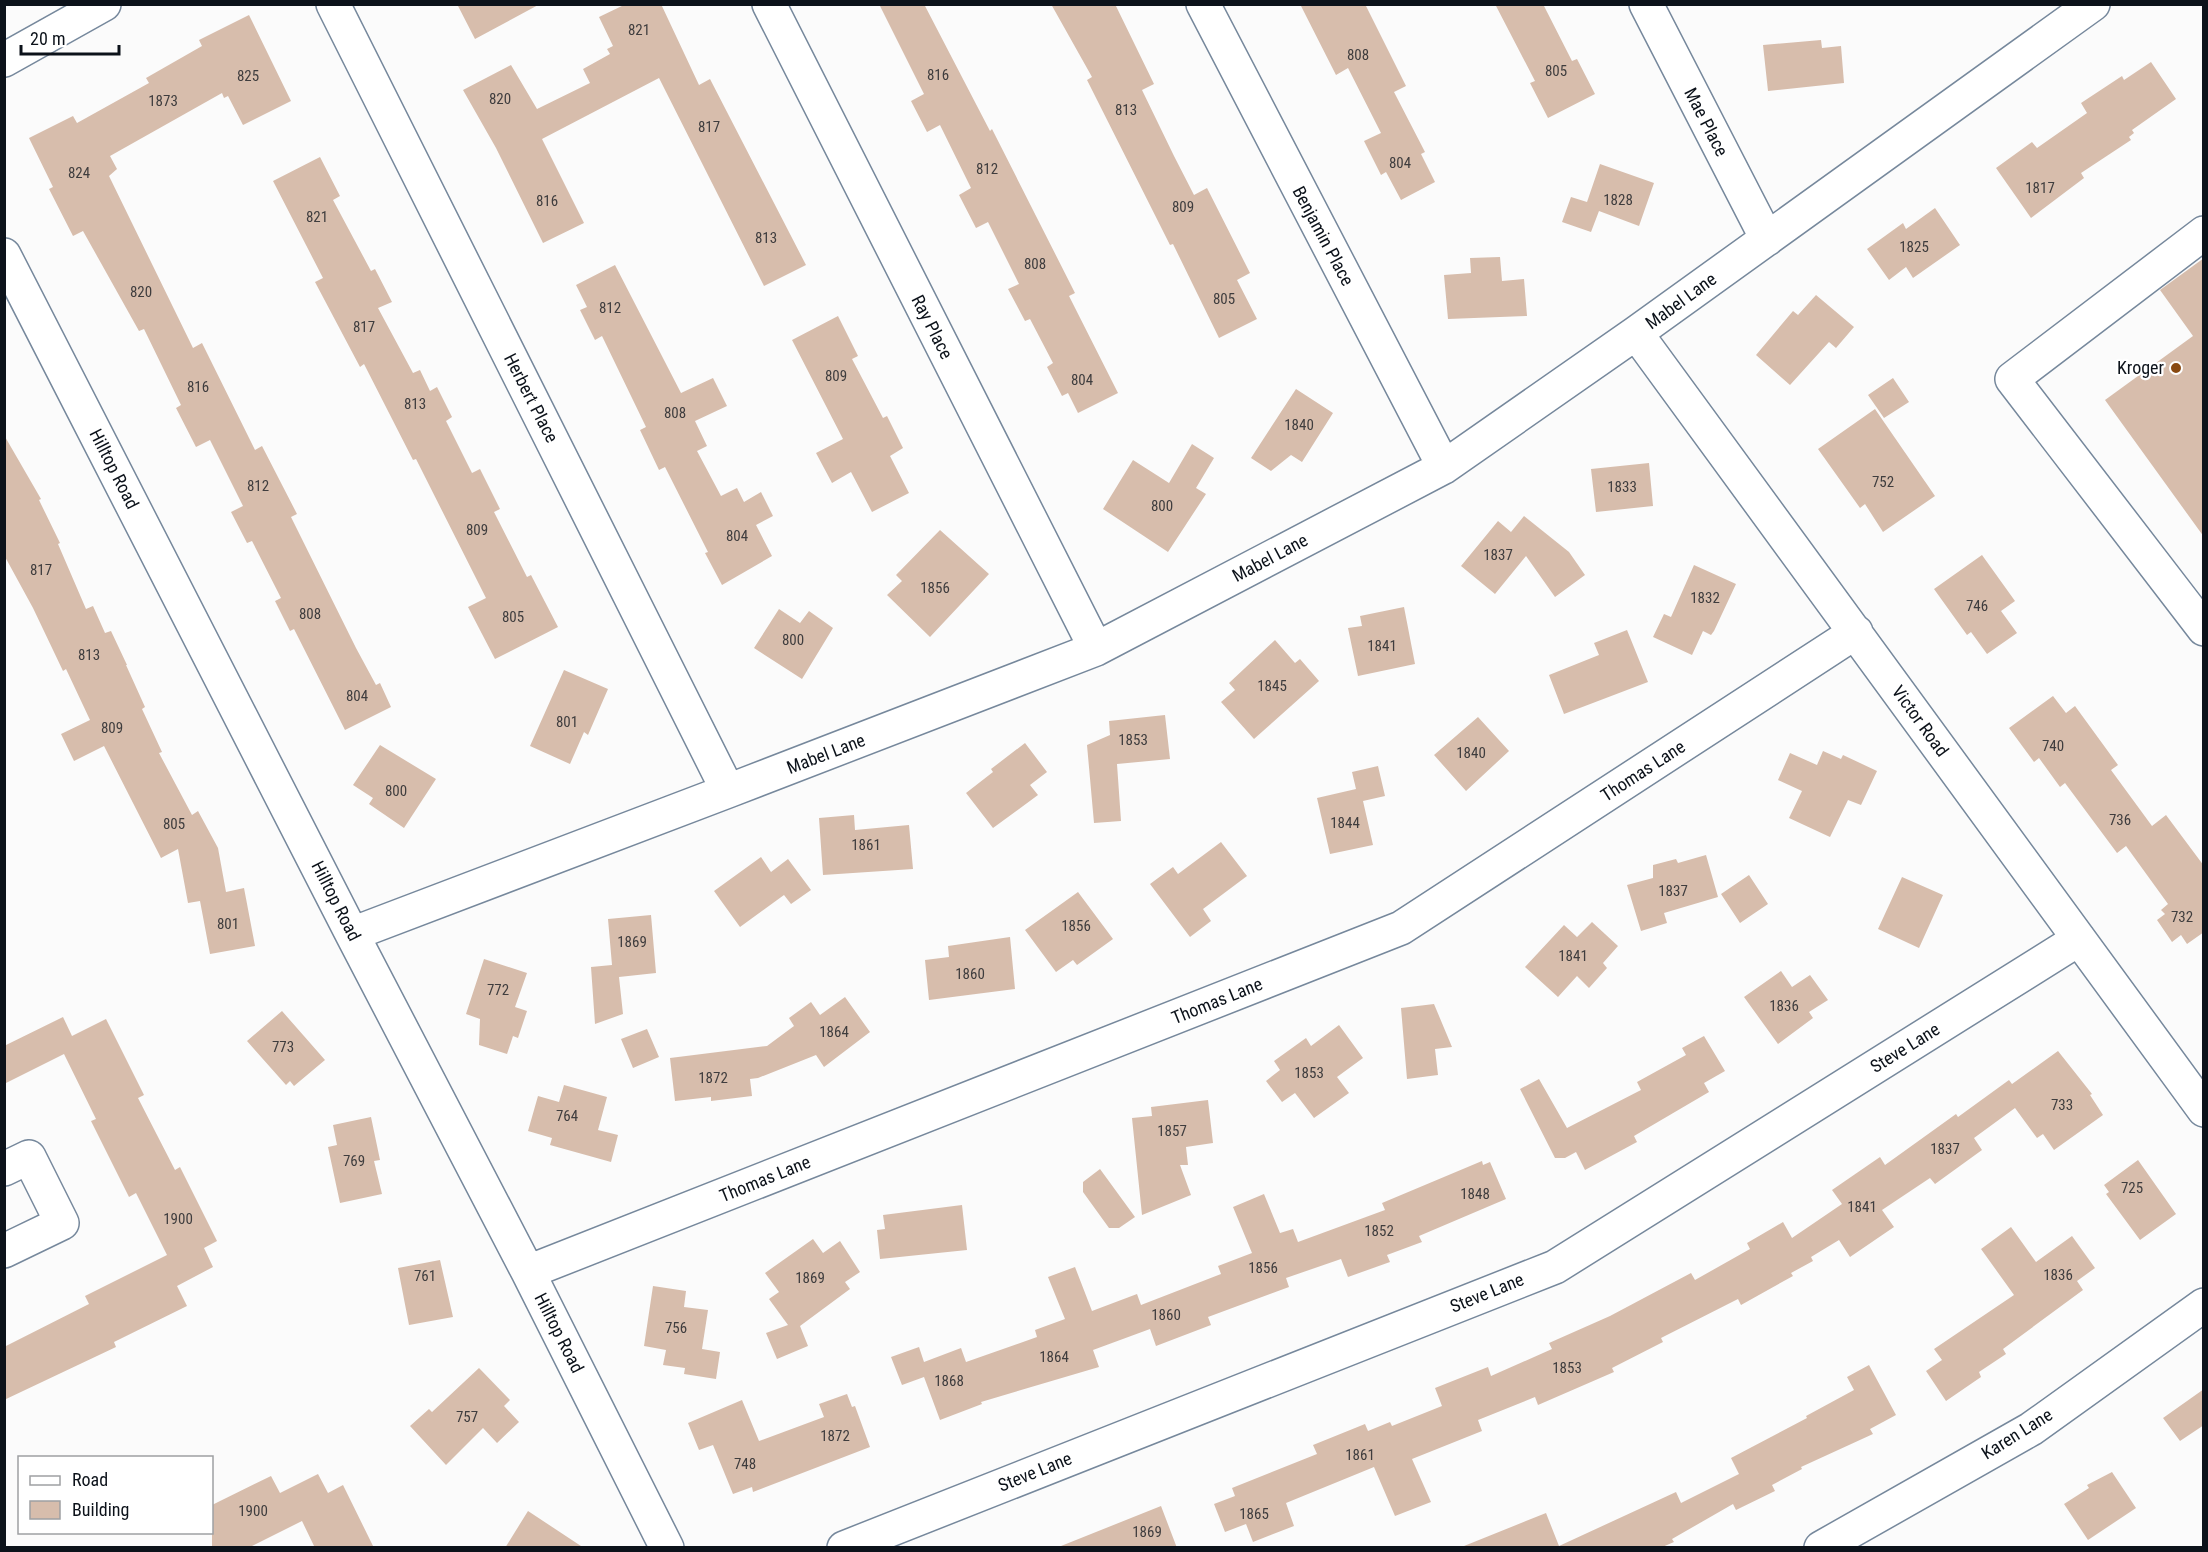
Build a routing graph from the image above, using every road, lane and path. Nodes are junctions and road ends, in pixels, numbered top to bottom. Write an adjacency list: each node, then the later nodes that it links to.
1 (104, 4): 7 (street)
2 (333, 4): 16 (street, Herbert Place)
3 (769, 4): 15 (street, Ray Place)
4 (1203, 4): 12 (street, Benjamin Place)
5 (1646, 4): 9 (street, Mae Place)
6 (2086, 7): 9 (street, Mabel Lane)
7 (4, 60)
8 (2204, 233): 13 (street)
9 (1767, 239): 11 (street, Mabel Lane)
10 (4, 255): 17 (street, Hilltop Road)
11 (1636, 333): 12 (street, Mabel Lane); 14 (street, Victor Road)
12 (1444, 466): 15 (street, Mabel Lane)
13 (2204, 629)
14 (1856, 632): 18 (street, Victor Road); 22 (street, Thomas Lane)
15 (1096, 649): 16 (street, Mabel Lane)
16 (728, 791): 17 (street, Mabel Lane)
17 (352, 933): 22 (street, Hilltop Road)
18 (2079, 939): 19 (street, Victor Road); 25 (street, Steve Lane)
19 (2204, 1110)
20 (4, 1169): 21 (street)
21 (4, 1251)
22 (528, 1272): 24 (street, Hilltop Road)
23 (2204, 1305): 26 (street, Karen Lane)
24 (667, 1548)
25 (844, 1548)
26 (1821, 1548)

